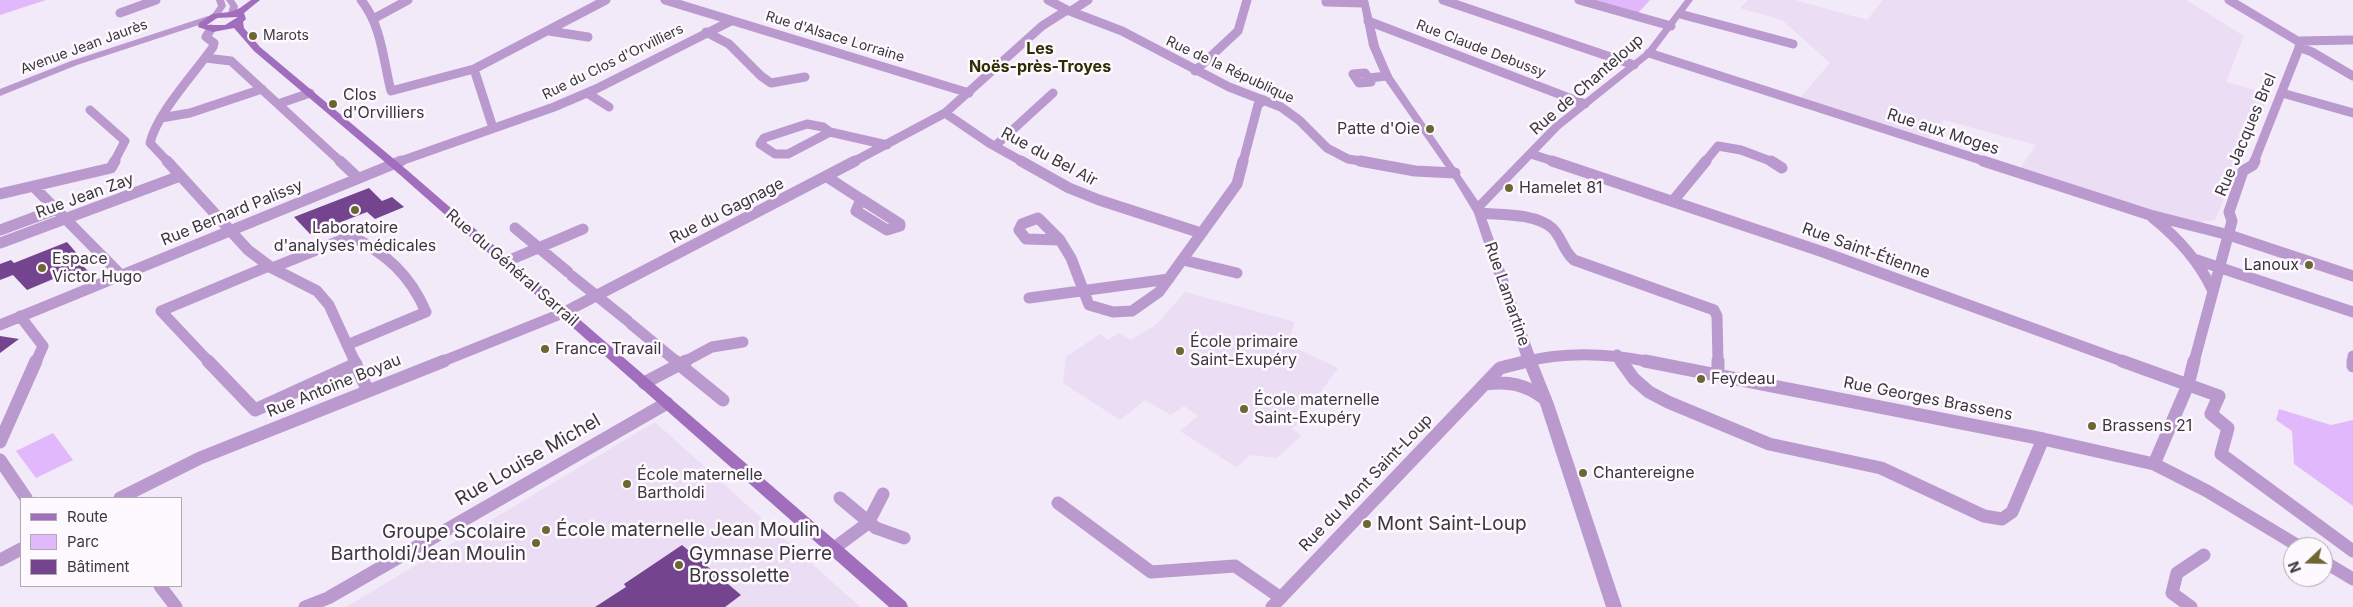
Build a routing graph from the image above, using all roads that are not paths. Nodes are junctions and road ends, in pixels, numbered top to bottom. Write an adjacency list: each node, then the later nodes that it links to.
1 (156, 0): 20 (street)
2 (220, 0): 26 (street)
3 (230, 0): 22 (street, Rue du Général Sarrail)
4 (256, 0): 22 (main road)
5 (261, 0): 22 (main road)
6 (361, 0): 23 (street)
7 (408, 0): 23 (street)
8 (606, 0): 29 (street)
9 (665, 0): 24 (street, Rue d'Alsace Lorraine)
10 (1048, 0): 19 (street, Rue de la République)
11 (1088, 0): 19 (street)
12 (1247, 0): 40 (street)
13 (1326, 0): 18 (street)
14 (1443, 0): 38 (street)
15 (1579, 0): 27 (street)
16 (1689, 0): 21 (street, Rue de Chanteloup)
17 (2229, 0): 34 (street)
18 (1364, 1): 25 (street, Rue Lamartine)
19 (1069, 11): 40 (street, Rue de la République); 49 (street)
20 (120, 13)
21 (1680, 14): 27 (street, Rue de Chanteloup); 33 (street)
22 (237, 16): 26 (main road); 28 (main road); 35 (main road, Rue du Général Sarrail)
23 (374, 19): 39 (street)
24 (731, 21): 30 (street, Rue du Clos d'Orvilliers); 49 (street, Rue d'Alsace Lorraine)
25 (1368, 21): 41 (street, Rue Lamartine); 54 (street, Rue Claude Debussy)
26 (209, 23): 28 (main road); 37 (street); 46 (street, Avenue Jean Jaurès)
27 (1671, 26): 36 (street, Rue de Chanteloup)
28 (222, 28): 35 (main road, Rue du Général Sarrail)
29 (549, 31): 31 (street); 39 (street)
30 (706, 32): 43 (street); 48 (street, Rue du Clos d'Orvilliers)
31 (588, 37)
32 (2353, 40): 34 (street)
33 (1793, 44)
34 (2298, 44): 42 (street); 51 (street, Rue Jacques Brel)
35 (257, 49): 47 (main road, Rue du Général Sarrail)
36 (1649, 53): 38 (street, Rue de Chanteloup); 77 (street, Rue aux Moges)
37 (206, 58): 45 (street); 59 (street)
38 (1634, 65): 54 (street, Rue de Chanteloup)
39 (474, 69): 60 (street)
40 (1195, 71): 52 (street, Rue de la République)
41 (1387, 76): 44 (street); 67 (street, Rue Lamartine)
42 (2353, 76)
43 (806, 77)
44 (1369, 78)
45 (262, 89): 53 (street); 59 (street)
46 (0, 93)
47 (310, 93): 53 (street); 65 (main road, Rue du Général Sarrail)
48 (587, 93): 55 (street); 60 (street, Rue du Clos d'Orvilliers)
49 (969, 93): 58 (street)
50 (1053, 93): 63 (street)
51 (2282, 94): 57 (street); 84 (street, Rue Jacques Brel)
52 (1264, 100): 67 (street, Rue de la République); 83 (street)
53 (278, 104): 70 (street)
54 (1585, 104): 64 (street, Rue de Chanteloup)
55 (609, 107)
56 (90, 110): 71 (street)
57 (2353, 113)
58 (949, 116): 62 (street, Rue du Gagnage); 63 (street, Rue du Bel Air)
59 (162, 118): 68 (street)
60 (493, 128): 65 (street, Rue du Clos d'Orvilliers)
61 (830, 132): 61 (street); 62 (street)
62 (887, 145): 69 (street, Rue du Gagnage)
63 (995, 146): 83 (street, Rue du Bel Air)
64 (1531, 154): 74 (street, Rue Saint-Étienne); 76 (street, Rue de Chanteloup)
65 (393, 164): 70 (street, Rue Bernard Palissy); 90 (main road, Rue du Général Sarrail)
66 (1782, 168): 74 (street)
67 (1455, 173): 76 (street, Rue Lamartine)
68 (180, 176): 78 (street, Rue Jean Zay); 82 (street)
69 (827, 176): 73 (street); 99 (street, Rue du Gagnage)
70 (358, 178): 82 (street, Rue Bernard Palissy)
71 (34, 186): 72 (street); 75 (street)
72 (0, 194)
73 (861, 198)
74 (1672, 201): 116 (street, Rue Saint-Étienne)
75 (57, 209): 78 (street); 81 (street, Rue Jean Zay)
76 (1479, 211): 109 (street, Rue Lamartine); 113 (street)
77 (2150, 215): 84 (street, Rue aux Moges); 89 (street)
78 (66, 218): 86 (street, Rue Jean Zay); 94 (street)
79 (515, 228): 87 (street)
80 (583, 229): 87 (street)
81 (0, 230)
82 (231, 230): 91 (street); 94 (street, Rue Bernard Palissy)
83 (1202, 234): 88 (street)
84 (2229, 235): 92 (street, Rue Jacques Brel); 95 (street, Rue aux Moges)
85 (1061, 240): 98 (street)
86 (0, 243)
87 (539, 248): 90 (street); 99 (street)
88 (1183, 260): 93 (street); 96 (street)
89 (2198, 260): 92 (street); 97 (street)
90 (506, 262): 102 (main road, Rue du Général Sarrail)
91 (271, 267): 106 (street); 106 (street); 110 (street)
92 (2220, 268): 97 (street, Rue Jacques Brel); 101 (street)
93 (1237, 273)
94 (122, 275): 103 (street, Rue Bernard Palissy)
95 (2353, 276)
96 (1169, 279): 98 (street); 98 (street)
97 (2212, 289): 116 (street, Rue Jacques Brel)
98 (1083, 290): 100 (street)
99 (595, 296): 102 (street, Rue du Gagnage); 111 (street)
100 (1029, 298)
101 (2353, 312)
102 (563, 313): 114 (main road, Rue du Général Sarrail); 117 (street, Rue Antoine Boyau)
103 (20, 316): 104 (street, Rue Bernard Palissy); 121 (street)
104 (0, 325)
105 (743, 342): 111 (street)
106 (347, 345): 110 (street)
107 (1617, 355): 109 (street, Rue Georges Brassens); 113 (street, Rue Georges Brassens); 122 (street)
108 (2353, 356): 112 (street)
109 (1529, 359): 115 (street, Rue du Mont Saint-Loup); 119 (street, Rue Lamartine)
110 (356, 364): 117 (street)
111 (678, 365): 114 (street); 118 (street)
112 (2353, 366)
113 (1718, 375): 122 (street, Rue Georges Brassens)
114 (644, 383): 120 (main road, Rue du Général Sarrail)
115 (1485, 384): 119 (street); 142 (street, Rue du Mont Saint-Loup)
116 (2188, 385): 125 (street, Rue Jacques Brel); 136 (street, Rue Saint-Étienne)
117 (368, 391): 128 (street, Rue Antoine Boyau)
118 (723, 400)
119 (1546, 400): 146 (street, Rue Lamartine)
120 (666, 403): 134 (main road, Rue du Général Sarrail); 144 (street, Rue Louise Michel)
121 (4, 425): 123 (street)
122 (2043, 439): 125 (street, Rue Georges Brassens)
123 (0, 442)
124 (0, 460): 127 (street)
125 (2154, 464): 132 (street, Rue Georges Brassens)
126 (883, 494): 131 (street)
127 (25, 497)
128 (122, 497)
129 (840, 498): 131 (street)
130 (1058, 503): 142 (street)
131 (868, 523): 133 (street); 134 (street)
132 (2283, 537)
133 (904, 538)
134 (834, 549): 145 (main road, Rue du Général Sarrail)
135 (20, 550): 138 (street)
136 (2353, 551)
137 (2204, 555): 147 (street)
138 (0, 560)
139 (2333, 567): 140 (street)
140 (2353, 579)
141 (161, 587): 143 (street)
142 (1276, 603)
143 (176, 607)
144 (305, 607)
145 (900, 607)
146 (1614, 607)
147 (2191, 607)

